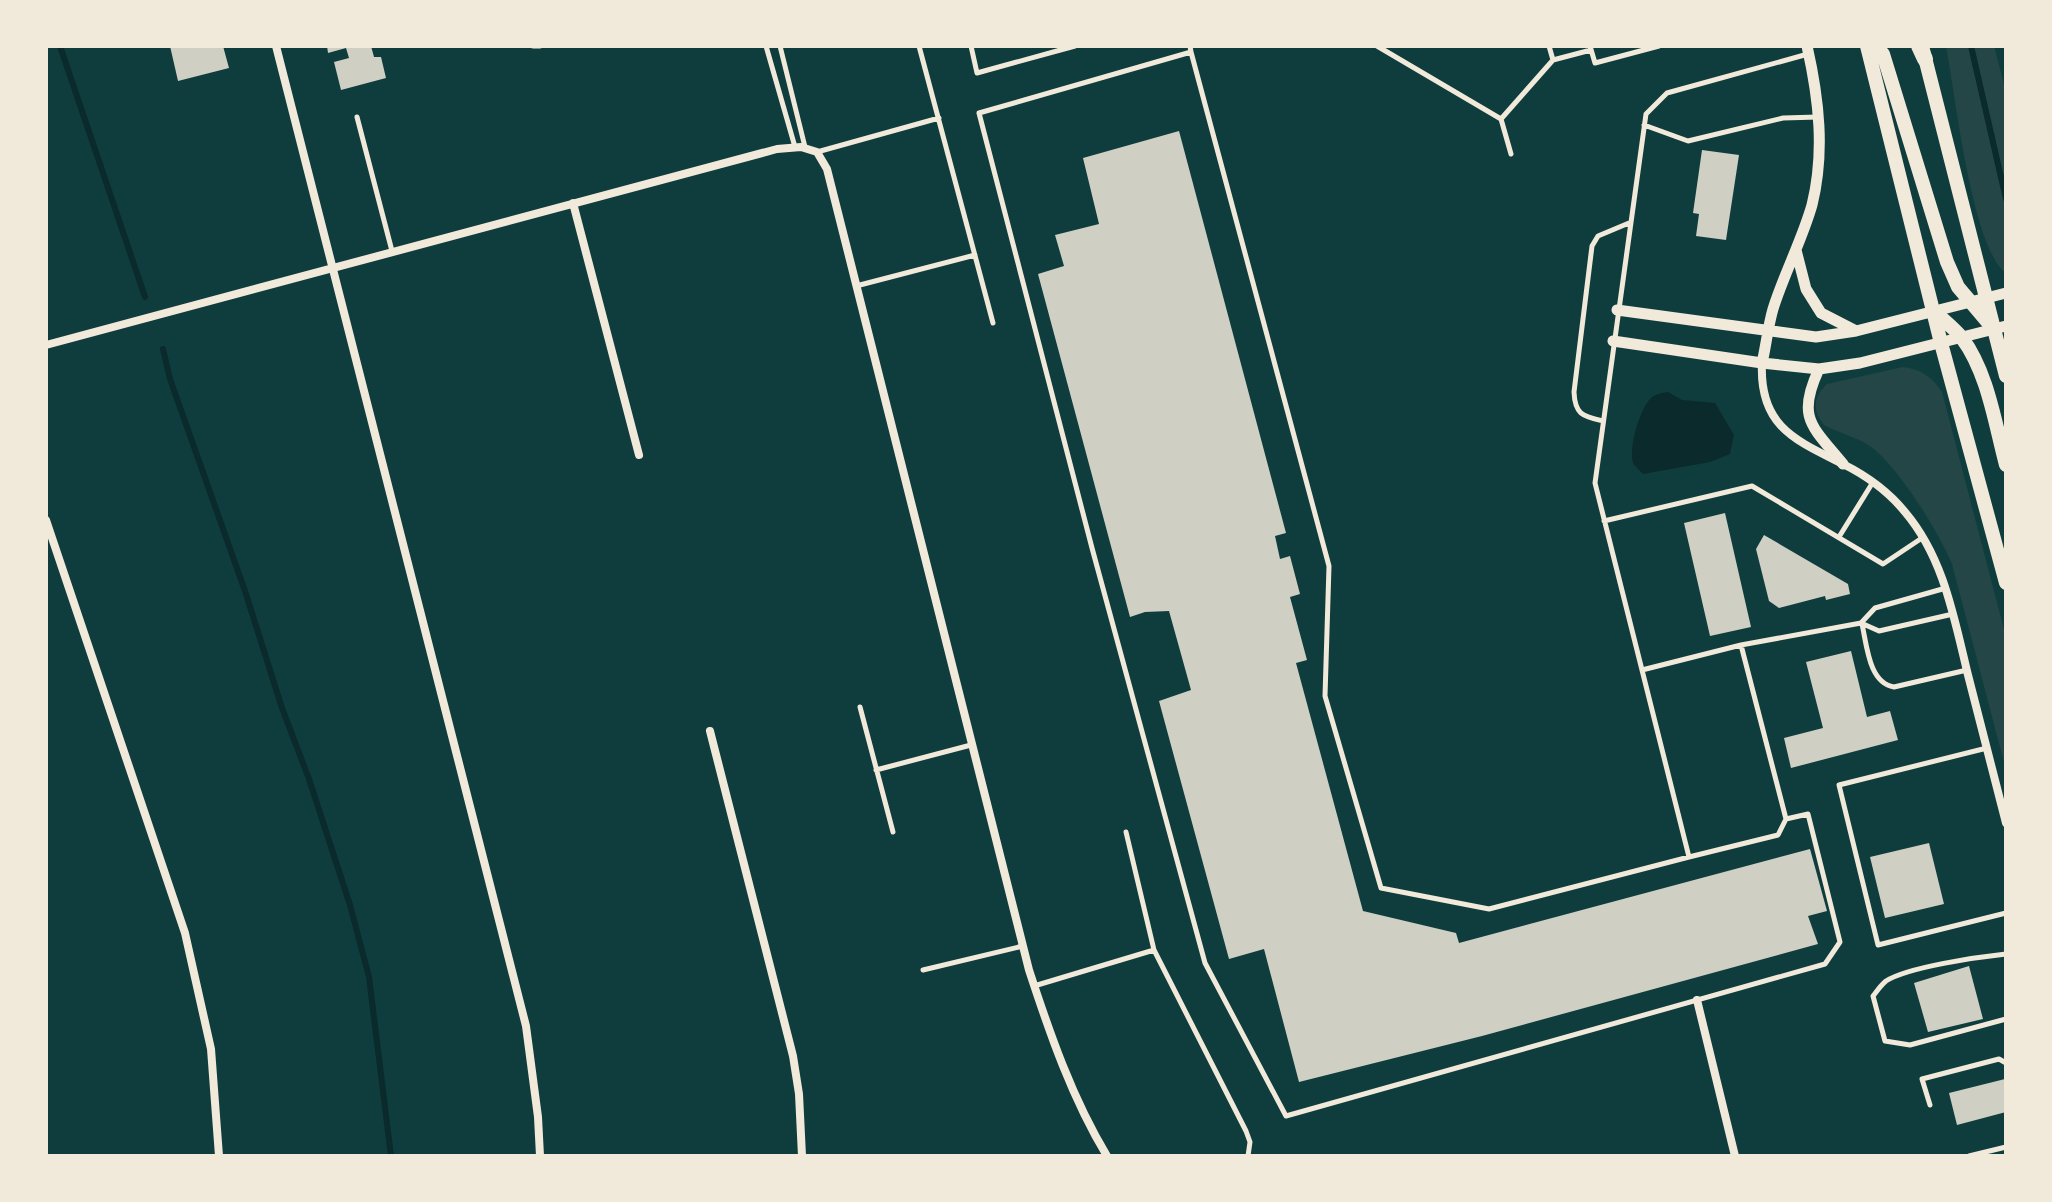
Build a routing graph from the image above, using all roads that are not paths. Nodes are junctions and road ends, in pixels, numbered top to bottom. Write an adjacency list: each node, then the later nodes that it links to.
1 (276, 46): 31 (street)
2 (533, 46): 3 (lane)
3 (540, 46)
4 (766, 46): 24 (lane)
5 (780, 46): 24 (lane)
6 (919, 46): 21 (lane)
7 (971, 46): 8 (lane)
8 (1075, 46)
9 (1377, 46): 22 (lane)
10 (1549, 46): 18 (lane)
11 (1659, 46): 14 (lane)
12 (1867, 46): 36 (main road)
13 (1876, 46): 34 (main road)
14 (1590, 48): 18 (lane)
15 (1190, 49): 73 (lane); 80 (lane)
16 (1808, 50): 20 (street); 23 (lane)
17 (1922, 50): 34 (main road)
18 (1553, 60): 22 (lane)
19 (357, 117): 29 (lane)
20 (1819, 117): 23 (lane); 28 (street)
21 (939, 118): 24 (lane); 30 (lane)
22 (1501, 119): 25 (lane)
23 (1644, 125): 27 (lane)
24 (808, 149): 26 (street); 32 (street)
25 (1511, 154)
26 (573, 203): 29 (street); 49 (street)
27 (1630, 223): 35 (lane); 48 (lane)
28 (1795, 249): 39 (street); 40 (street)
29 (392, 251): 31 (street)
30 (975, 255): 32 (lane); 37 (lane)
31 (331, 267): 44 (street); 86 (street)
32 (855, 287): 66 (street)
33 (2006, 293): 34 (street)
34 (1978, 300): 36 (street); 38 (main road)
35 (1617, 310): 39 (street); 42 (lane)
36 (1934, 311): 40 (street); 41 (main road); 43 (main road)
37 (993, 323)
38 (2000, 327): 41 (street); 47 (main road)
39 (1768, 331): 40 (street); 45 (street)
40 (1856, 331)
41 (1961, 337): 43 (street); 51 (main road)
42 (1613, 341): 45 (street); 48 (lane)
43 (1941, 343): 46 (street); 57 (main road)
44 (46, 345)
45 (1762, 363): 46 (street); 50 (street)
46 (1819, 369): 50 (street)
47 (2006, 376)
48 (1603, 421): 54 (lane)
49 (639, 455)
50 (1843, 464): 52 (street)
51 (2006, 465)
52 (1873, 481): 55 (lane); 56 (street)
53 (46, 520): 85 (street)
54 (1604, 521): 55 (lane); 62 (lane)
55 (1839, 537): 56 (lane)
56 (1924, 537): 58 (street)
57 (2006, 583)
58 (1946, 588): 59 (street); 60 (lane)
59 (1953, 614): 60 (lane); 63 (street)
60 (1861, 623): 61 (lane); 63 (lane)
61 (1741, 645): 62 (lane); 69 (lane)
62 (1642, 670): 73 (lane)
63 (1967, 670): 67 (street)
64 (860, 707): 68 (lane)
65 (710, 731): 87 (street)
66 (971, 745): 68 (lane); 75 (street)
67 (1987, 748): 70 (street); 74 (lane)
68 (876, 770): 71 (lane)
69 (1786, 819): 73 (lane); 80 (lane)
70 (2006, 823)
71 (893, 832)
72 (1126, 832): 76 (lane)
73 (1689, 857)
74 (2006, 913)
75 (1023, 946): 78 (lane); 79 (street)
76 (1154, 950): 79 (lane); 89 (lane)
77 (2006, 954): 81 (lane)
78 (923, 970)
79 (1034, 986): 88 (street)
80 (1697, 1000): 90 (street)
81 (2006, 1019)
82 (2006, 1063): 83 (lane)
83 (1930, 1105)
84 (2006, 1147): 91 (lane)
85 (219, 1156)
86 (540, 1156)
87 (802, 1156)
88 (1107, 1156)
89 (1248, 1156)
90 (1735, 1156)
91 (1969, 1156)

